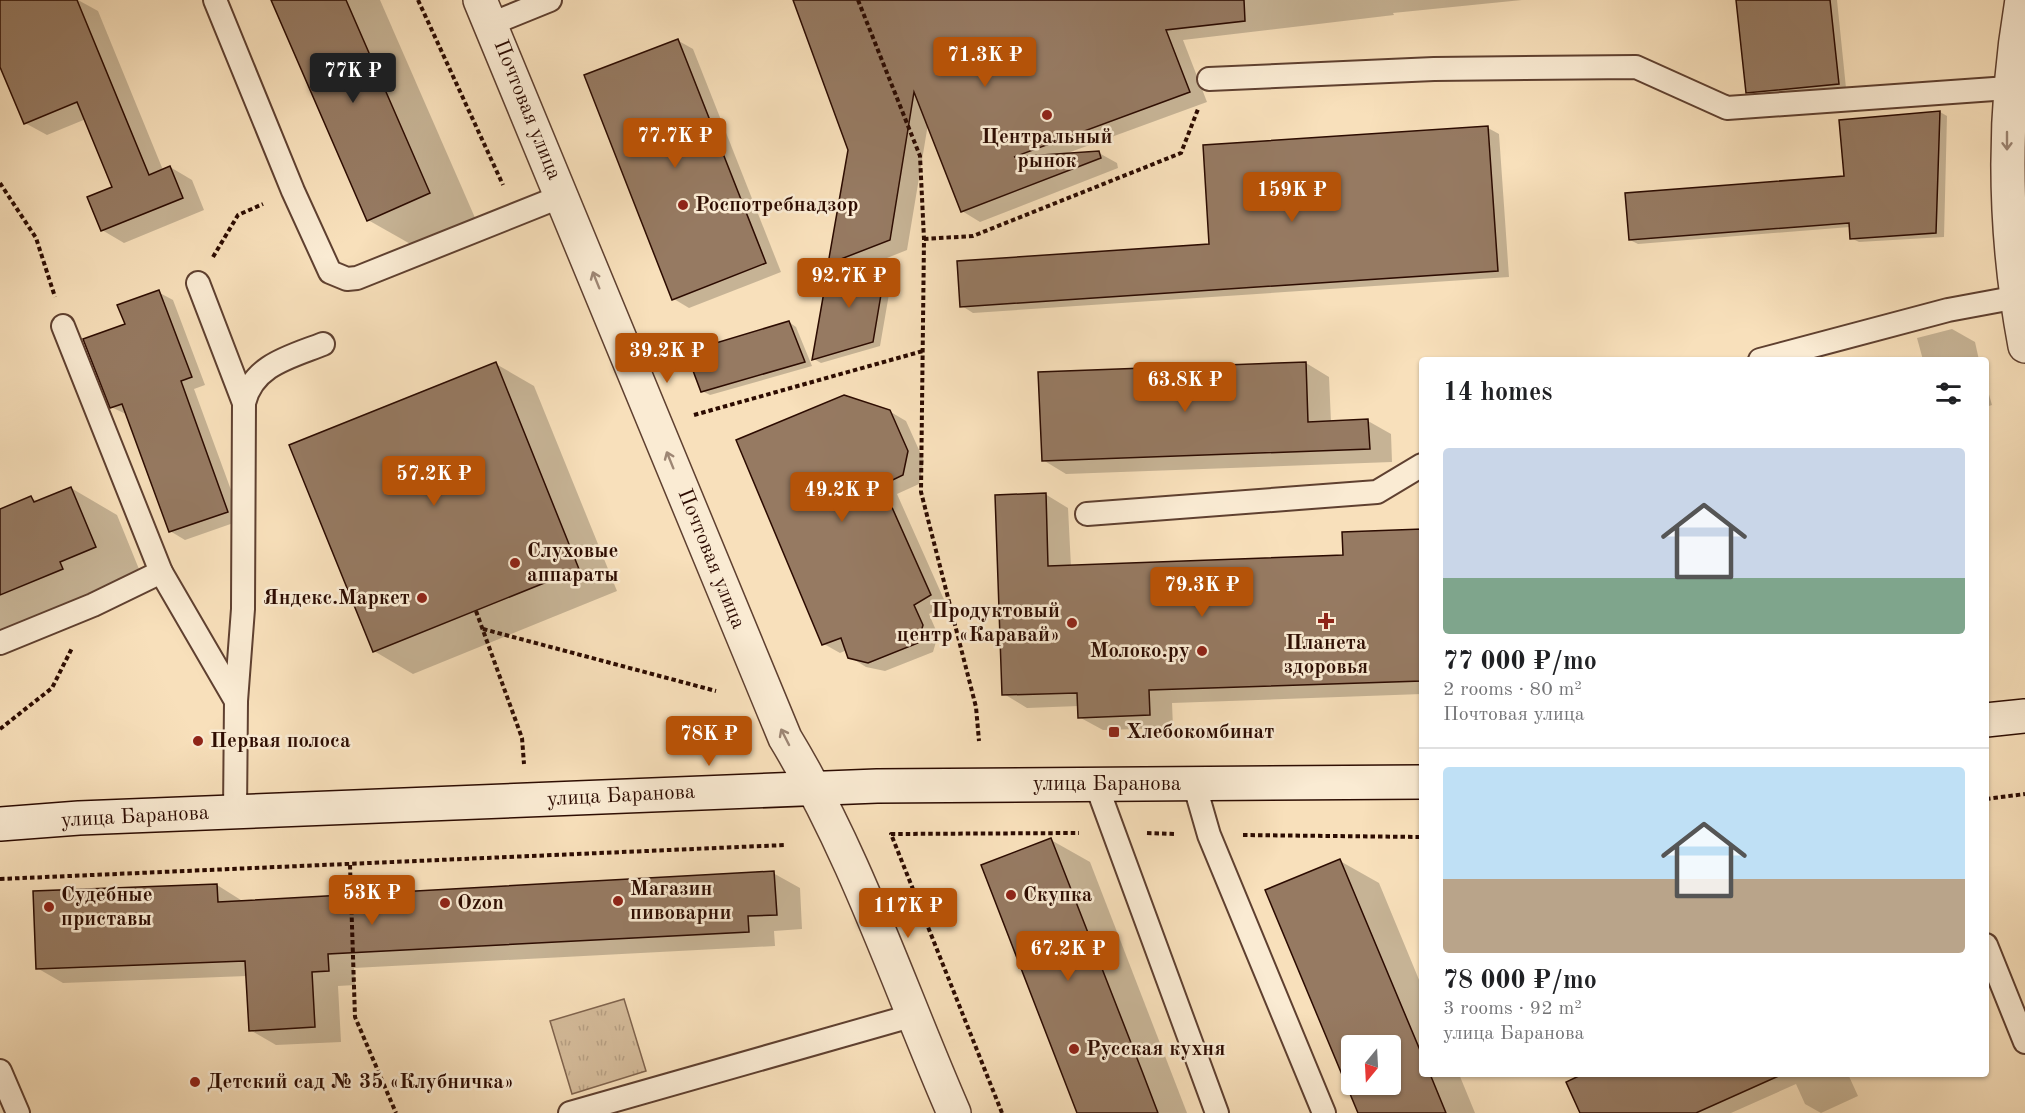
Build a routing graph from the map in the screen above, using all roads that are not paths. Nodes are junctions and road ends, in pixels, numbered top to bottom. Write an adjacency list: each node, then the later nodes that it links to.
1 (214, 0): 7 (lane)
2 (550, 0): 4 (lane)
3 (2022, 0): 6 (street)
4 (486, 12): 7 (street, Почтовая улица)
5 (1209, 79): 6 (lane)
6 (2008, 88): 9 (street, one-way to 9)
7 (562, 196): 25 (street, Почтовая улица, one-way to 7)
8 (198, 283): 14 (lane)
9 (2018, 297): 12 (street); 13 (lane)
10 (63, 326): 17 (lane)
11 (323, 344): 14 (lane)
12 (2025, 346)
13 (1771, 357)
14 (244, 403): 19 (lane)
15 (1419, 467): 16 (lane)
16 (1087, 514)
17 (161, 572): 18 (lane); 19 (lane)
18 (0, 643)
19 (236, 701): 26 (lane)
20 (2025, 716): 21 (street)
21 (1989, 720)
22 (1419, 782): 23 (street, улица Баранова)
23 (1194, 783): 24 (street, улица Баранова); 36 (lane)
24 (1096, 784): 25 (street, улица Баранова); 35 (lane)
25 (815, 788): 26 (street, улица Баранова); 29 (street, Почтовая улица)
26 (235, 812): 27 (street, улица Баранова)
27 (0, 824)
28 (1989, 952): 30 (lane)
29 (911, 1016): 33 (lane); 34 (street, Почтовая улица)
30 (2025, 1042)
31 (0, 1071): 32 (lane)
32 (18, 1113)
33 (570, 1113)
34 (954, 1113)
35 (1217, 1113)
36 (1324, 1113)

